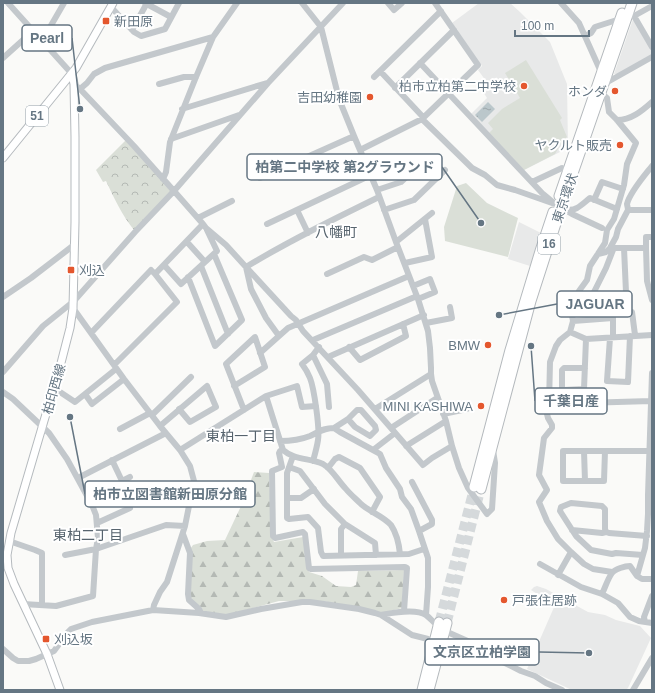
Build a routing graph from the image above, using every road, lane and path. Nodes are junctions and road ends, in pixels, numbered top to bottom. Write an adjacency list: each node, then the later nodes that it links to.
1 (64, 3): 24 (street)
2 (146, 3): 17 (street); 19 (street)
3 (179, 3): 17 (street)
4 (237, 3): 23 (street)
5 (302, 3): 18 (street)
6 (344, 3): 18 (street)
7 (388, 3): 8 (street)
8 (402, 3)
9 (435, 3): 15 (street)
10 (561, 3): 22 (street)
11 (632, 3): 16 (highway, 東京環状 / 16)
12 (10, 4): 21 (street)
13 (112, 5): 19 (street); 31 (main road, 51)
14 (652, 6): 16 (street)
15 (441, 11): 20 (street); 29 (street)
16 (626, 13): 22 (street); 25 (street); 30 (highway, 東京環状 / 16); 38 (highway, 東京環状 / 16)
17 (172, 17): 19 (street)
18 (321, 27): 34 (street); 46 (street)
19 (132, 30)
20 (454, 30): 28 (street); 40 (street)
21 (33, 31): 24 (street); 27 (street)
22 (585, 36): 30 (street)
23 (213, 37): 32 (street); 39 (street)
24 (42, 41): 31 (street)
25 (652, 47)
26 (652, 57): 38 (street)
27 (3, 58)
28 (420, 63): 37 (street); 40 (street)
29 (380, 71): 33 (street); 37 (street)
30 (601, 72): 64 (highway, 東京環状 / 16)
31 (72, 74): 35 (main road, 柏印西線); 49 (main road, 51)
32 (196, 77): 36 (street); 42 (street)
33 (374, 77)
34 (268, 83): 42 (street); 43 (street)
35 (74, 84): 39 (street); 79 (main road, 柏印西線)
36 (159, 84)
37 (395, 88): 44 (street)
38 (603, 88): 45 (street); 64 (highway, 東京環状 / 16)
39 (80, 89): 56 (street)
40 (448, 93): 44 (street); 57 (street)
41 (652, 102): 45 (street)
42 (182, 109): 47 (street)
43 (241, 114): 47 (street); 60 (street)
44 (422, 118): 48 (street); 64 (street)
45 (617, 120): 59 (street)
46 (354, 136): 48 (street); 55 (street)
47 (171, 139): 56 (street)
48 (360, 150): 54 (street)
49 (3, 158)
50 (652, 166): 68 (street)
51 (562, 168): 57 (street)
52 (414, 170): 58 (street)
53 (445, 170): 67 (street)
54 (371, 175): 58 (street); 66 (street)
55 (260, 178)
56 (163, 179): 60 (street)
57 (532, 182): 64 (street)
58 (377, 190): 61 (street)
59 (623, 190): 62 (street); 65 (street)
60 (174, 191): 71 (street); 97 (street)
61 (379, 197): 67 (street); 76 (street)
62 (594, 200): 64 (street); 65 (street)
63 (232, 201): 71 (street)
64 (561, 208): 75 (street); 154 (highway, 東京環状 / 16); 154 (highway, 東京環状 / 16)
65 (617, 209): 84 (street)
66 (297, 210): 73 (street); 76 (street)
67 (384, 210): 80 (street)
68 (628, 210): 69 (street); 84 (street)
69 (652, 210)
70 (432, 213): 72 (street)
71 (198, 218): 74 (street)
72 (425, 218): 80 (street); 85 (street)
73 (267, 224)
74 (205, 226): 78 (street); 83 (street); 88 (street)
75 (602, 228)
76 (308, 233): 88 (street)
77 (652, 237): 82 (street)
78 (187, 242): 86 (street); 87 (street)
79 (74, 245): 94 (street); 97 (main road, 柏印西線)
80 (397, 245): 85 (street); 90 (street)
81 (624, 248): 81 (street); 82 (street)
82 (646, 248): 96 (street)
83 (214, 254): 86 (street); 107 (street)
84 (598, 254): 101 (street)
85 (405, 263): 91 (street)
86 (203, 264): 92 (street); 107 (street)
87 (164, 265): 89 (street); 92 (street)
88 (246, 267): 102 (street); 110 (street)
89 (155, 274): 106 (street); 119 (street)
90 (327, 274)
91 (409, 276): 93 (street); 102 (street)
92 (188, 277): 107 (street)
93 (413, 286): 95 (street); 95 (street)
94 (3, 297)
95 (418, 297): 100 (street); 113 (street)
96 (652, 300)
97 (73, 305): 106 (street); 121 (street); 127 (main road, 柏印西線)
98 (450, 307): 103 (street)
99 (632, 312): 108 (street)
100 (424, 315): 103 (street); 104 (street)
101 (573, 322): 105 (street); 111 (street)
102 (298, 323): 110 (street); 113 (street)
103 (426, 323): 123 (street)
104 (403, 324): 115 (street); 115 (street)
105 (570, 332): 112 (street); 133 (street)
106 (91, 333): 119 (street)
107 (228, 334)
108 (633, 335): 109 (street); 111 (street); 111 (street)
109 (652, 335)
110 (279, 336): 116 (street)
111 (612, 337): 112 (street)
112 (586, 339): 120 (street)
113 (313, 340): 114 (street)
114 (319, 347): 117 (street); 118 (street)
115 (349, 347): 118 (street)
116 (260, 353): 126 (street); 126 (street)
117 (313, 355): 134 (street); 135 (street)
118 (328, 357): 137 (street)
119 (115, 367): 125 (street); 129 (street)
120 (585, 368): 120 (street)
121 (3, 372)
122 (652, 373): 132 (street)
123 (431, 374): 131 (street); 137 (street)
124 (191, 377): 140 (street)
125 (124, 379): 129 (street); 140 (street)
126 (234, 386): 139 (street)
127 (54, 388): 129 (street); 145 (main road, 柏印西線)
128 (3, 392): 145 (street)
129 (85, 394)
130 (266, 396): 134 (street); 139 (street); 151 (street)
131 (437, 398): 141 (street); 148 (street)
132 (651, 401): 133 (street); 160 (street)
133 (549, 404): 187 (street)
134 (316, 406): 149 (street)
135 (329, 407)
136 (179, 409): 136 (street); 144 (street)
137 (375, 409): 148 (street)
138 (467, 409): 141 (street)
139 (244, 410): 155 (street)
140 (151, 414): 144 (street); 147 (street)
141 (443, 414): 143 (street)
142 (348, 419): 142 (street); 146 (street)
143 (446, 422): 152 (street); 153 (street)
144 (160, 426): 150 (street)
145 (42, 427): 167 (street); 182 (main road, 柏印西線)
146 (334, 428): 149 (street); 157 (street)
147 (120, 429)
148 (393, 430): 152 (street); 157 (street)
149 (319, 432): 151 (street); 163 (street)
150 (166, 433): 155 (street); 162 (street)
151 (280, 441): 156 (street)
152 (406, 446): 153 (street)
153 (452, 446): 154 (street)
154 (492, 447)
155 (180, 450): 176 (street)
156 (283, 450): 161 (street); 204 (street)
157 (373, 450): 178 (street)
158 (584, 451): 159 (street); 168 (street); 168 (street)
159 (605, 451): 160 (street); 168 (street)
160 (650, 451): 181 (street)
161 (293, 456): 163 (street); 164 (street)
162 (112, 460): 166 (street); 167 (street)
163 (313, 461): 165 (street)
164 (289, 467): 170 (street); 171 (street)
165 (328, 468): 173 (street); 173 (street)
166 (130, 477)
167 (78, 478): 174 (street)
168 (585, 481)
169 (412, 482): 178 (street)
170 (314, 489): 171 (street); 175 (street)
171 (287, 498): 191 (street)
172 (130, 508): 174 (street)
173 (372, 512): 189 (street)
174 (97, 523): 185 (street)
175 (345, 524): 191 (street); 192 (street)
176 (185, 526): 180 (street); 185 (street)
177 (572, 530): 179 (street); 179 (street); 193 (street)
178 (420, 531): 186 (street)
179 (606, 532): 181 (street)
180 (183, 534): 203 (street); 205 (street)
181 (646, 536): 183 (street)
182 (9, 541): 188 (main road, 柏印西線); 202 (street)
183 (645, 548): 184 (street); 193 (street)
184 (652, 548)
185 (96, 549): 190 (street); 202 (street)
186 (424, 549): 189 (street); 207 (street)
187 (571, 552): 195 (street); 196 (street)
188 (5, 554): 201 (main road, 柏印西線)
189 (400, 554): 192 (street)
190 (65, 555)
191 (341, 555): 192 (street)
192 (376, 555)
193 (643, 555): 197 (street)
194 (540, 564): 196 (street)
195 (612, 572): 197 (street); 199 (street)
196 (558, 575): 199 (street)
197 (637, 576): 198 (street)
198 (652, 579)
199 (602, 594): 208 (street)
200 (652, 596): 208 (street)
201 (23, 604): 202 (street); 213 (main road, 柏印西線)
202 (42, 605)
203 (153, 610): 205 (street); 213 (street)
204 (404, 611): 206 (street); 207 (street)
205 (201, 613): 206 (street)
206 (381, 615): 210 (street)
207 (426, 615): 209 (street)
208 (649, 622)
209 (442, 625): 215 (street); 217 (highway); 218 (highway)
210 (428, 639)
211 (446, 644): 215 (street)
212 (3, 649): 213 (street)
213 (47, 654): 216 (main road, 柏印西線)
214 (652, 658): 220 (street)
215 (494, 659): 219 (street)
216 (60, 690)
217 (422, 690)
218 (429, 690)
219 (562, 690)
220 (633, 690)

